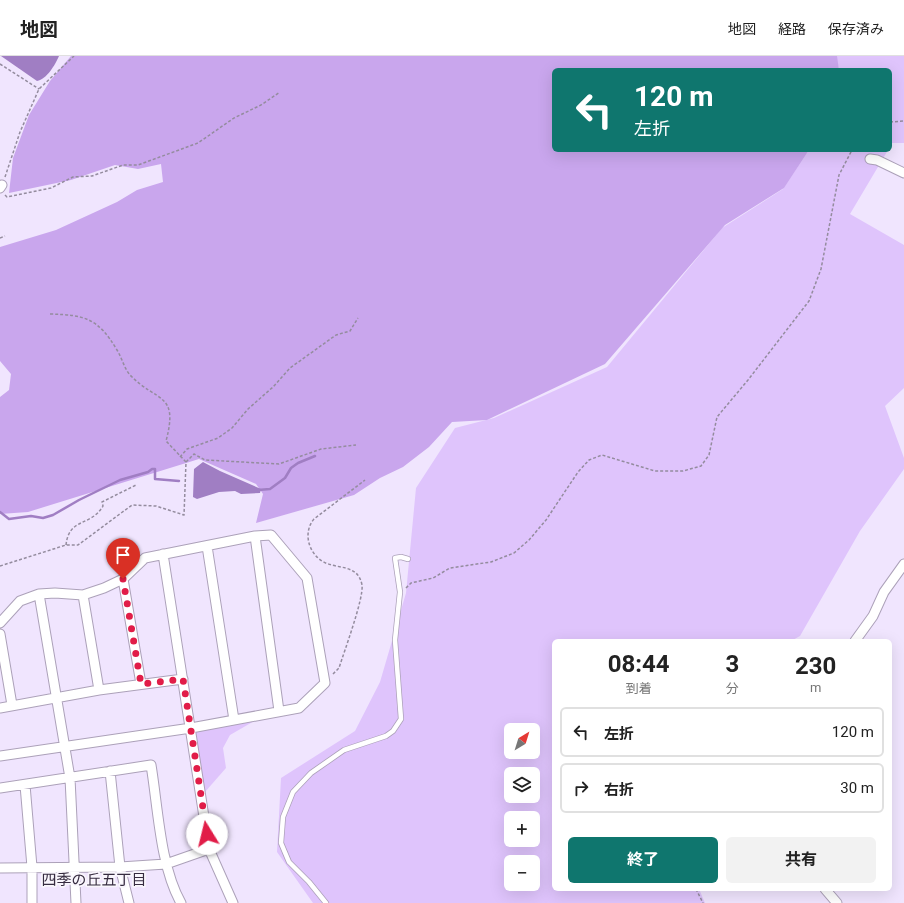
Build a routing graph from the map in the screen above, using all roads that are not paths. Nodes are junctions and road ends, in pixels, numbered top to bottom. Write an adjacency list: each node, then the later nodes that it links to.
1 (870, 159): 2 (street)
2 (904, 173)
3 (254, 536): 4 (street); 20 (street); 20 (street)
4 (207, 546): 5 (street); 21 (street)
5 (163, 554): 8 (street); 14 (street)
6 (408, 559): 41 (lane)
7 (904, 564): 13 (street)
8 (123, 579): 10 (street); 15 (street)
9 (39, 594): 10 (street); 11 (street); 17 (street)
10 (83, 595): 16 (street)
11 (0, 623)
12 (0, 634): 18 (street)
13 (856, 639)
14 (183, 679): 15 (street); 22 (street)
15 (141, 684): 16 (street)
16 (99, 690): 17 (street)
17 (57, 697): 18 (street); 23 (street)
18 (12, 705): 19 (street)
19 (0, 708)
20 (280, 711): 21 (street)
21 (234, 720): 22 (street)
22 (191, 728): 23 (street); 29 (street)
23 (66, 747): 24 (street); 26 (street)
24 (0, 756)
25 (110, 771): 26 (street); 30 (street); 33 (street)
26 (70, 778): 27 (street); 31 (street)
27 (26, 785): 28 (street); 32 (street)
28 (0, 788)
29 (209, 849): 30 (street); 40 (street)
30 (166, 864): 33 (street); 39 (street)
31 (75, 866): 32 (street); 33 (street); 37 (street)
32 (32, 867): 34 (street); 36 (street)
33 (120, 867): 38 (street)
34 (0, 868)
35 (827, 891): 42 (street)
36 (32, 903)
37 (76, 903)
38 (129, 903)
39 (181, 903)
40 (233, 903)
41 (326, 903)
42 (837, 903)

